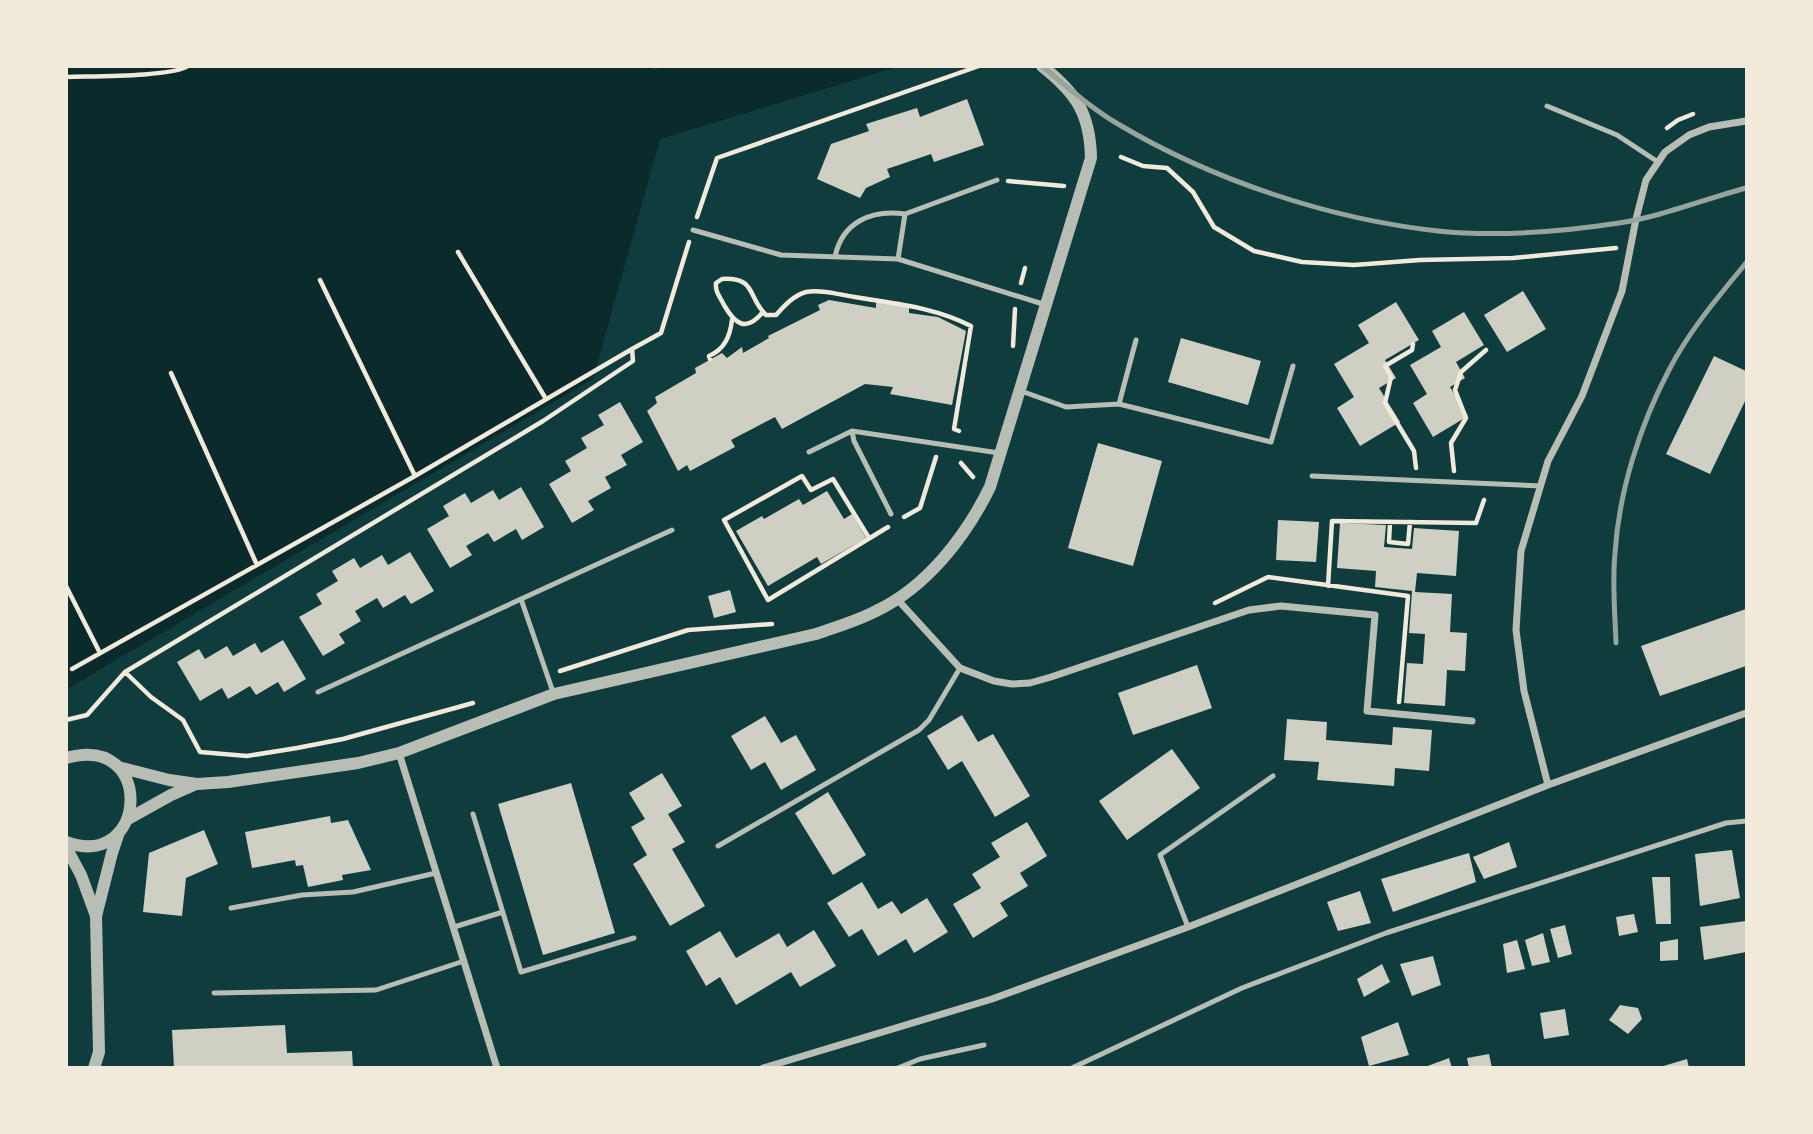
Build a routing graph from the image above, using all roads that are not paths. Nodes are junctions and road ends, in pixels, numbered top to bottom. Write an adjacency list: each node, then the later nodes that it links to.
1 (1042, 66): 10 (street)
2 (1547, 106): 4 (lane)
3 (1746, 121): 4 (street)
4 (1658, 162): 19 (street)
5 (997, 180): 6 (lane)
6 (905, 214): 8 (lane); 9 (lane)
7 (693, 230): 8 (lane)
8 (835, 257): 9 (lane)
9 (898, 259): 10 (lane)
10 (1046, 305): 13 (street)
11 (1136, 340): 14 (lane)
12 (1293, 366): 14 (lane)
13 (1021, 391): 14 (lane); 17 (street)
14 (1119, 404)
15 (852, 431): 16 (lane); 17 (lane); 20 (lane)
16 (809, 452)
17 (1002, 453): 22 (street)
18 (1312, 476): 19 (lane)
19 (1541, 486): 34 (street)
20 (891, 514)
21 (672, 530): 23 (lane)
22 (897, 598): 24 (street); 26 (street)
23 (521, 599): 25 (lane); 26 (lane)
24 (960, 668): 28 (street); 40 (lane)
25 (318, 692)
26 (554, 694): 29 (street)
27 (1746, 713): 34 (street)
28 (1472, 720)
29 (399, 753): 33 (street); 41 (street)
30 (66, 758): 31 (street)
31 (118, 767): 33 (street); 36 (street)
32 (1273, 776): 45 (lane)
33 (197, 784): 36 (street)
34 (1548, 785): 45 (street)
35 (473, 814): 43 (lane)
36 (128, 819): 38 (street)
37 (1746, 821): 55 (lane)
38 (120, 832): 39 (street); 44 (street)
39 (66, 845): 44 (street)
40 (718, 846)
41 (436, 873): 42 (lane); 46 (street)
42 (231, 908)
43 (503, 912): 46 (lane); 47 (lane)
44 (96, 916): 51 (street)
45 (1188, 927): 53 (street)
46 (454, 928): 48 (street)
47 (634, 938)
48 (464, 961): 49 (lane); 52 (street)
49 (214, 993)
50 (984, 1045): 54 (lane)
51 (94, 1068)
52 (497, 1068)
53 (763, 1068)
54 (898, 1068)
55 (1072, 1068)

